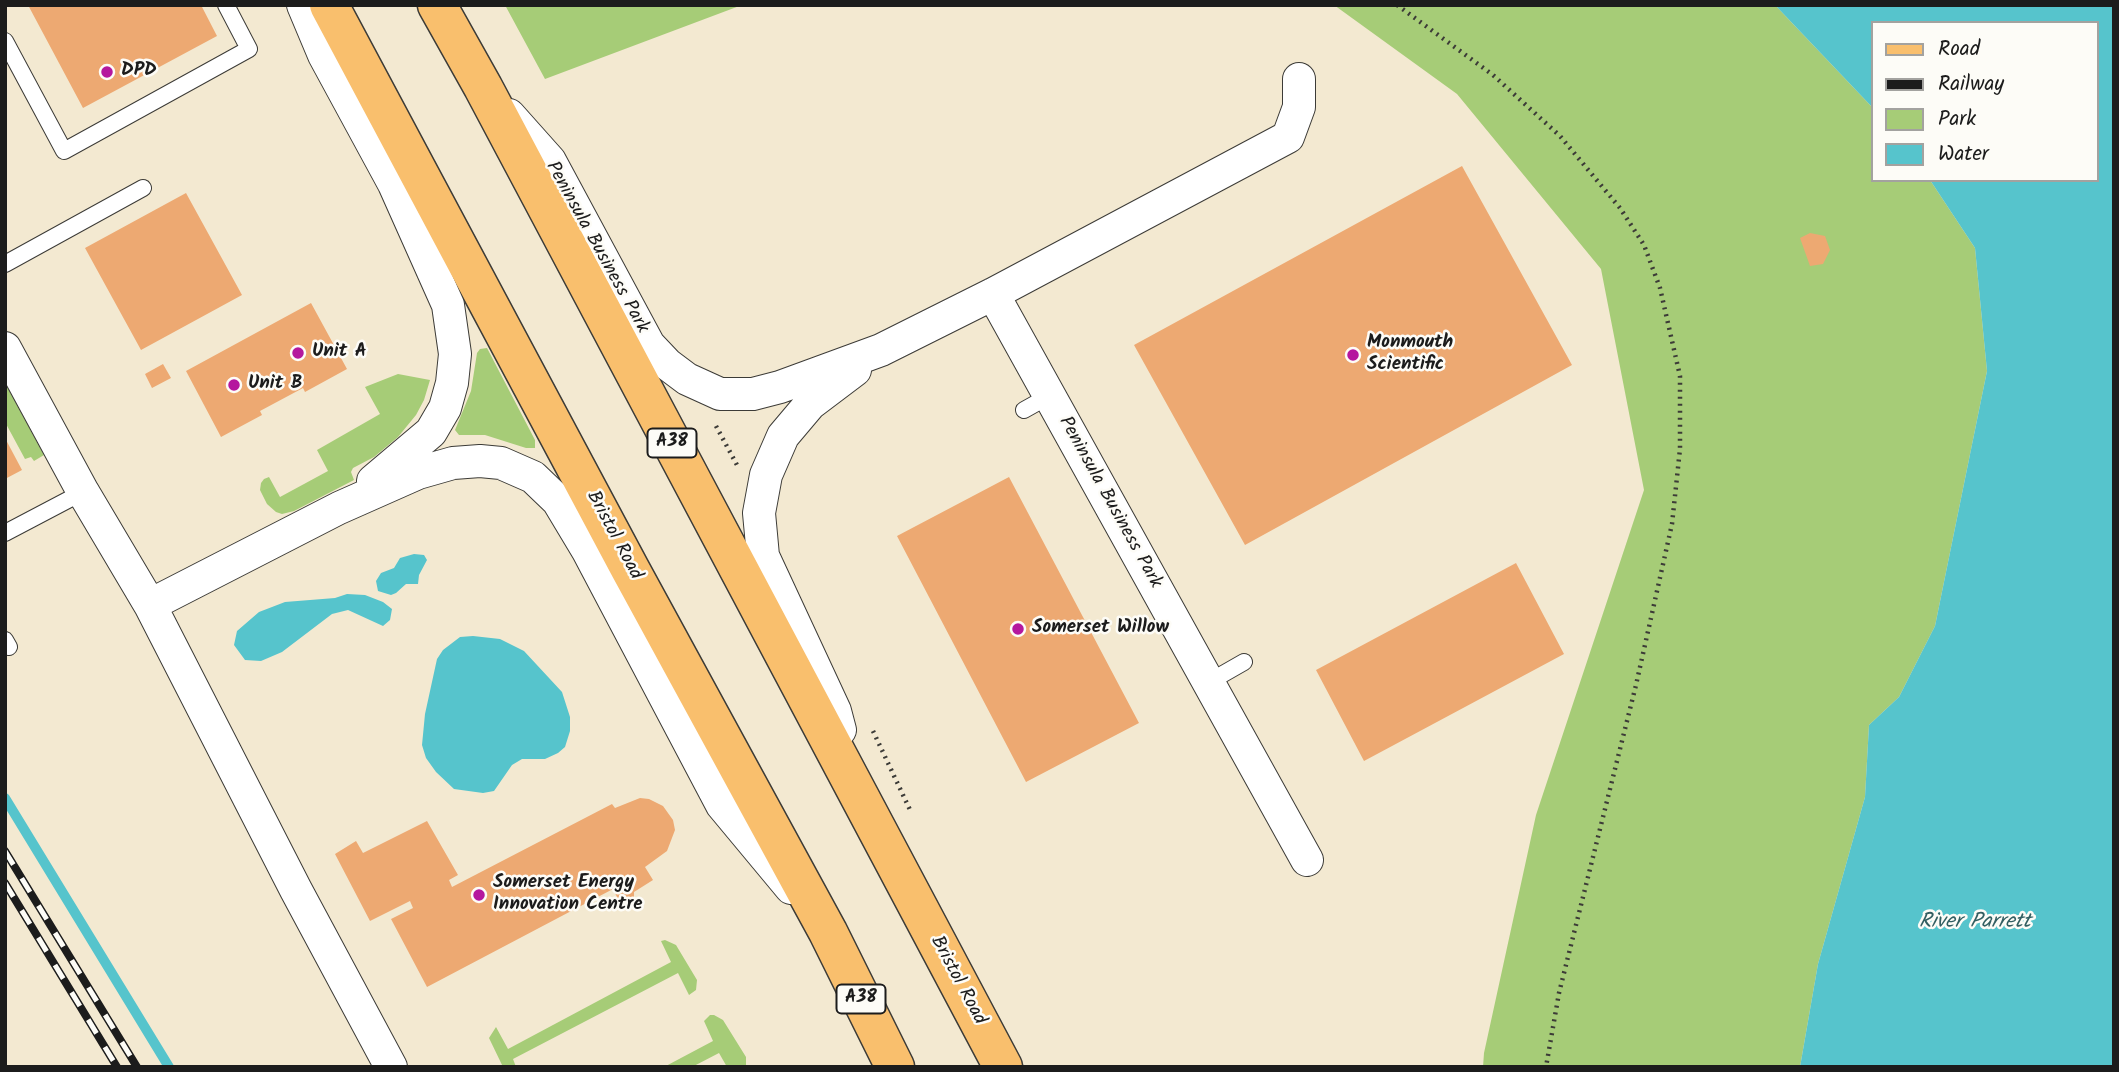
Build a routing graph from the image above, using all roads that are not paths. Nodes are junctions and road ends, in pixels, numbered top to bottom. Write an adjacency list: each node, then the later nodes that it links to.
1 (226, 5): 5 (lane)
2 (303, 5): 14 (street)
3 (329, 5): 21 (main road, Bristol Road / A38)
4 (437, 5): 7 (main road, Bristol Road / A38)
5 (5, 41)
6 (1299, 79): 10 (street, Peninsula Business Park)
7 (483, 87): 12 (street, Peninsula Business Park); 19 (main road, Bristol Road / A38)
8 (143, 188): 9 (lane)
9 (5, 264)
10 (993, 294): 12 (street, Peninsula Business Park); 18 (street, Peninsula Business Park)
11 (5, 348): 13 (street)
12 (881, 350): 19 (street, Peninsula Business Park)
13 (83, 492): 15 (lane); 16 (street)
14 (339, 508): 16 (street); 21 (street)
15 (5, 533)
16 (150, 606): 22 (street)
17 (1244, 662): 18 (lane)
18 (1209, 682): 20 (street, Peninsula Business Park)
19 (861, 799): 24 (main road, Bristol Road / A38)
20 (1307, 860)
21 (828, 932): 23 (main road, Bristol Road / A38)
22 (391, 1067)
23 (895, 1067)
24 (1003, 1067)

